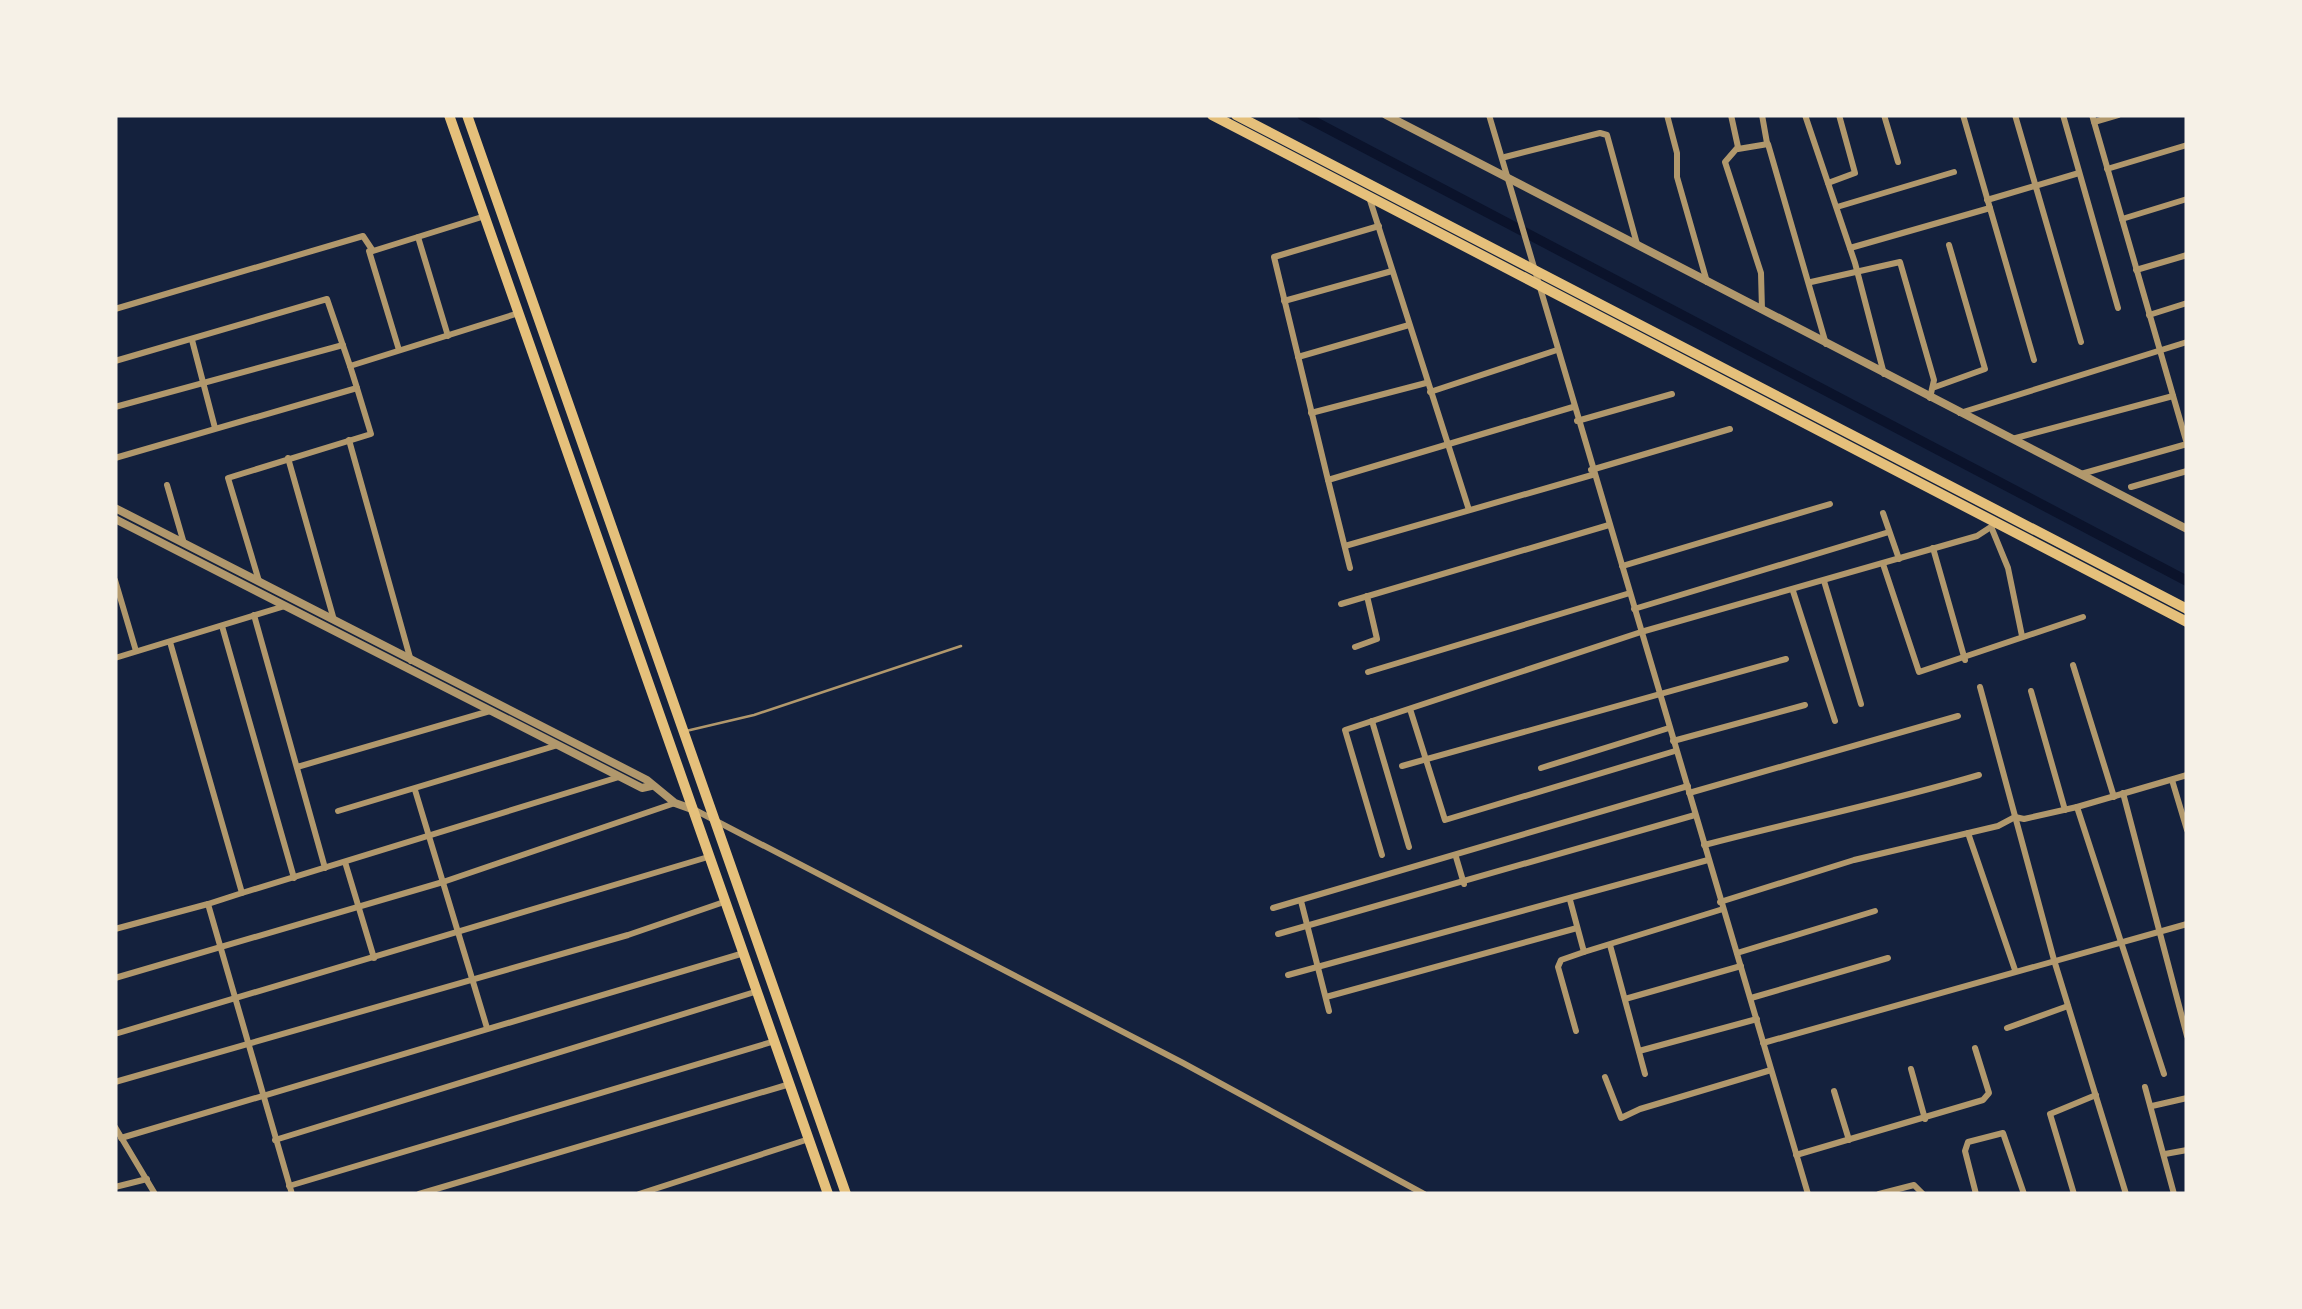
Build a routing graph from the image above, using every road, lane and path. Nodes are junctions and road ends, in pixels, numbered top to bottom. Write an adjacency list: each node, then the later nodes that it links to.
1 (449, 115): 33 (main road)
2 (467, 115): 151 (main road)
3 (1212, 115): 29 (main road)
4 (1236, 115): 42 (main road)
5 (1386, 115): 26 (street)
6 (1490, 115): 21 (street)
7 (1667, 115): 48 (street)
8 (1731, 115): 20 (street)
9 (1762, 115): 18 (street)
10 (1805, 115): 27 (street)
11 (1838, 115): 27 (street)
12 (1884, 115): 22 (street)
13 (1963, 115): 31 (street)
14 (2015, 115): 28 (street)
15 (2062, 115): 25 (street)
16 (2118, 115): 17 (street)
17 (2093, 119): 23 (street)
18 (1768, 143): 20 (street); 46 (street)
19 (2187, 145): 23 (street)
20 (1738, 149): 53 (street)
21 (1505, 157): 26 (street); 38 (street)
22 (1898, 162)
23 (2108, 169): 34 (street)
24 (1954, 172): 32 (street)
25 (2079, 173): 28 (street); 52 (street)
26 (1511, 179): 38 (street); 42 (street)
27 (1828, 183): 32 (street)
28 (2036, 187): 31 (street); 59 (street)
29 (1369, 197): 35 (street); 47 (main road)
30 (2187, 199): 34 (street)
31 (1988, 204): 39 (street); 67 (street)
32 (1837, 207): 39 (street)
33 (486, 216): 36 (street); 54 (main road)
34 (2122, 219): 43 (street)
35 (1379, 226): 44 (street); 49 (street)
36 (418, 237): 40 (street); 57 (street)
37 (1949, 244): 73 (street)
38 (1637, 246): 48 (street)
39 (1850, 248): 45 (street)
40 (370, 251): 51 (street); 65 (street)
41 (2187, 256): 43 (street)
42 (1534, 264): 47 (street); 122 (main road)
43 (2136, 270): 55 (street)
44 (1392, 271): 49 (street); 56 (street)
45 (1857, 271): 46 (street); 70 (street); 73 (street)
46 (1811, 282): 62 (street)
47 (1540, 283): 63 (street); 103 (main road)
48 (1708, 283): 53 (street)
49 (1284, 301): 66 (street)
50 (2187, 303): 55 (street)
51 (115, 308)
52 (2118, 308)
53 (1761, 311): 62 (street)
54 (520, 313): 57 (street); 170 (main road)
55 (2149, 315): 64 (street)
56 (1409, 325): 66 (street); 72 (street)
57 (448, 336): 65 (street)
58 (192, 340): 61 (street); 68 (street); 71 (street)
59 (2081, 342)
60 (2187, 342): 64 (street)
61 (343, 345): 69 (street); 71 (street)
62 (1826, 345): 70 (street)
63 (1557, 350): 75 (street); 80 (street)
64 (2160, 350): 77 (street); 82 (street)
65 (399, 351): 69 (street)
66 (1298, 357): 81 (street)
67 (2034, 360)
68 (115, 361)
69 (350, 366): 74 (street)
70 (1884, 375): 78 (street)
71 (202, 381): 79 (street); 84 (street)
72 (1427, 383): 75 (street); 81 (street)
73 (1935, 387): 78 (street)
74 (358, 388): 84 (street); 87 (street)
75 (1430, 392): 88 (street)
76 (1672, 394): 83 (street)
77 (2173, 396): 86 (street); 93 (street)
78 (1930, 399): 82 (street)
79 (115, 407)
80 (1573, 408): 83 (street); 88 (street)
81 (1312, 413): 94 (street)
82 (1959, 414): 86 (street)
83 (1577, 421): 92 (street)
84 (215, 428): 89 (street)
85 (1730, 428): 92 (street)
86 (2010, 439): 93 (street)
87 (349, 440): 90 (street); 137 (street)
88 (1449, 447): 94 (street); 99 (street)
89 (115, 458)
90 (288, 458): 115 (street); 126 (street)
91 (2187, 471): 96 (street)
92 (1592, 472): 99 (street); 102 (street)
93 (2081, 474): 104 (street)
94 (1328, 480): 107 (street)
95 (166, 485): 106 (street)
96 (2131, 487)
97 (1830, 504): 111 (street)
98 (115, 508): 106 (street)
99 (1469, 510): 107 (street)
100 (1883, 512): 105 (street)
101 (115, 518): 120 (street)
102 (1609, 525): 111 (street); 118 (street)
103 (1994, 526): 108 (street); 125 (main road); 129 (street)
104 (2187, 529)
105 (1889, 532): 109 (street); 121 (street)
106 (183, 540): 115 (street)
107 (1345, 546): 112 (street)
108 (1933, 548): 109 (street); 136 (street)
109 (1899, 559): 110 (street)
110 (1882, 564): 114 (street); 136 (street)
111 (1622, 566): 117 (street)
112 (1350, 568)
113 (115, 580): 133 (street)
114 (1824, 581): 116 (street); 143 (street)
115 (259, 582): 126 (street)
116 (1793, 591): 128 (street); 149 (street)
117 (1630, 593): 121 (street); 139 (street)
118 (1366, 596): 119 (street); 132 (street)
119 (1341, 604)
120 (286, 606): 123 (street); 146 (street)
121 (1634, 609): 128 (street)
122 (2187, 609)
123 (254, 615): 127 (street); 157 (street)
124 (2083, 617): 129 (street)
125 (2187, 622)
126 (335, 623): 137 (street)
127 (222, 626): 130 (street); 187 (street)
128 (1641, 632): 142 (street); 145 (street)
129 (2022, 636): 136 (street)
130 (170, 642): 133 (street); 190 (street)
131 (961, 646): 151 (lane)
132 (1354, 647)
133 (136, 651): 134 (street)
134 (115, 658)
135 (1786, 659): 142 (street)
136 (1965, 660)
137 (411, 661): 163 (street)
138 (2074, 664): 167 (street)
139 (1368, 672)
140 (1980, 687): 174 (street)
141 (2031, 691): 171 (street)
142 (1661, 693): 150 (street); 155 (street)
143 (1860, 704)
144 (1804, 705): 152 (street)
145 (1410, 709): 148 (street); 155 (street)
146 (490, 710): 153 (street); 157 (street)
147 (1958, 716): 165 (street)
148 (1372, 721): 180 (street); 181 (street)
149 (1835, 721)
150 (1669, 728): 152 (street); 158 (street)
151 (682, 732): 175 (main road)
152 (1673, 741): 154 (street)
153 (559, 745): 161 (street); 164 (street)
154 (1675, 752): 155 (street); 165 (street)
155 (1426, 760): 156 (street)
156 (1402, 766)
157 (297, 767): 186 (street)
158 (1541, 768)
159 (1979, 776): 179 (street)
160 (2187, 776): 162 (street)
161 (621, 777): 163 (street); 178 (street)
162 (2172, 780): 166 (street); 176 (street)
163 (651, 786): 168 (street)
164 (415, 790): 172 (street); 178 (street)
165 (1689, 790): 173 (street); 183 (street)
166 (2124, 793): 167 (street); 203 (street)
167 (2114, 797): 169 (street)
168 (675, 803): 170 (street); 188 (street)
169 (2077, 807): 171 (street); 206 (street)
170 (689, 808): 175 (street); 182 (main road)
171 (2065, 810): 174 (street)
172 (338, 811)
173 (1695, 815): 179 (street); 189 (street)
174 (2015, 817): 177 (street); 214 (street)
175 (713, 819): 268 (main road); 269 (street)
176 (2187, 830)
177 (1968, 833): 195 (street); 217 (street)
178 (429, 836): 185 (street); 188 (street)
179 (1704, 845): 184 (street)
180 (1409, 847)
181 (1382, 855)
182 (708, 857): 192 (main road); 205 (street)
183 (1456, 858): 189 (street); 193 (street)
184 (1708, 860): 191 (street); 195 (street)
185 (345, 862): 186 (street); 196 (street)
186 (325, 868): 187 (street)
187 (294, 878): 190 (street)
188 (443, 882): 196 (street); 205 (street)
189 (1464, 884): 200 (street)
190 (242, 893): 194 (street)
191 (1570, 900): 201 (street); 216 (street)
192 (724, 902): 209 (main road); 220 (street)
193 (1301, 902): 197 (street); 200 (street)
194 (208, 904): 202 (street); 208 (street)
195 (1721, 906): 207 (street); 211 (street)
196 (358, 907): 208 (street); 212 (street)
197 (1272, 908)
198 (1875, 911): 211 (street)
199 (2187, 924): 203 (street)
200 (1308, 927): 204 (street); 216 (street)
201 (1577, 928): 210 (street); 222 (street)
202 (115, 930)
203 (2159, 930): 206 (street); 233 (street)
204 (1278, 934)
205 (458, 935): 212 (street); 220 (street)
206 (2118, 940): 214 (street); 242 (street)
207 (1610, 945): 210 (street); 225 (street)
208 (222, 946): 219 (street); 223 (street)
209 (745, 952): 221 (main road); 229 (street)
210 (1584, 952): 231 (street)
211 (1737, 953): 215 (street)
212 (374, 958): 223 (street)
213 (1888, 958): 224 (street)
214 (2054, 960): 217 (street); 226 (street)
215 (1741, 966): 224 (street); 225 (street)
216 (1318, 967): 218 (street); 222 (street)
217 (2015, 970): 235 (street)
218 (1288, 975)
219 (115, 978)
220 (472, 979): 229 (street); 236 (street)
221 (759, 990): 234 (main road); 256 (street)
222 (1326, 997): 227 (street)
223 (236, 998): 232 (street); 236 (street)
224 (1751, 998): 228 (street)
225 (1624, 999): 238 (street)
226 (2068, 1006): 230 (street); 249 (street)
227 (1329, 1011)
228 (1757, 1019): 235 (street); 238 (street)
229 (487, 1028): 248 (street)
230 (2008, 1028)
231 (1576, 1031)
232 (115, 1034)
233 (2187, 1036)
234 (776, 1041): 245 (main road); 263 (street)
235 (1763, 1043): 240 (street)
236 (250, 1044): 244 (street); 248 (street)
237 (1975, 1048): 252 (street)
238 (1639, 1051): 241 (street)
239 (1911, 1069): 252 (street)
240 (1771, 1070): 243 (street); 260 (street)
241 (1645, 1074)
242 (2164, 1074)
243 (1604, 1078)
244 (115, 1082)
245 (791, 1083): 255 (main road); 265 (street)
246 (2145, 1086): 251 (street)
247 (1834, 1091): 257 (street)
248 (263, 1094): 254 (street); 256 (street)
249 (2096, 1095): 275 (street); 276 (street)
250 (2187, 1098): 251 (street)
251 (2152, 1106): 259 (street)
252 (1925, 1119): 257 (street)
253 (115, 1127): 254 (street)
254 (122, 1138): 261 (street)
255 (809, 1139): 266 (street); 267 (main road)
256 (275, 1140): 263 (street)
257 (1849, 1140): 260 (street)
258 (2187, 1150): 259 (street)
259 (2165, 1154): 277 (street)
260 (1796, 1155): 270 (street)
261 (147, 1179): 262 (street); 264 (street)
262 (115, 1187)
263 (290, 1190)
264 (155, 1194)
265 (419, 1194)
266 (639, 1194)
267 (828, 1194)
268 (846, 1194)
269 (1424, 1194)
270 (1808, 1194)
271 (1880, 1194): 272 (street)
272 (1923, 1194)
273 (1976, 1194): 274 (street)
274 (2024, 1194)
275 (2074, 1194)
276 (2126, 1194)
277 (2174, 1194)

